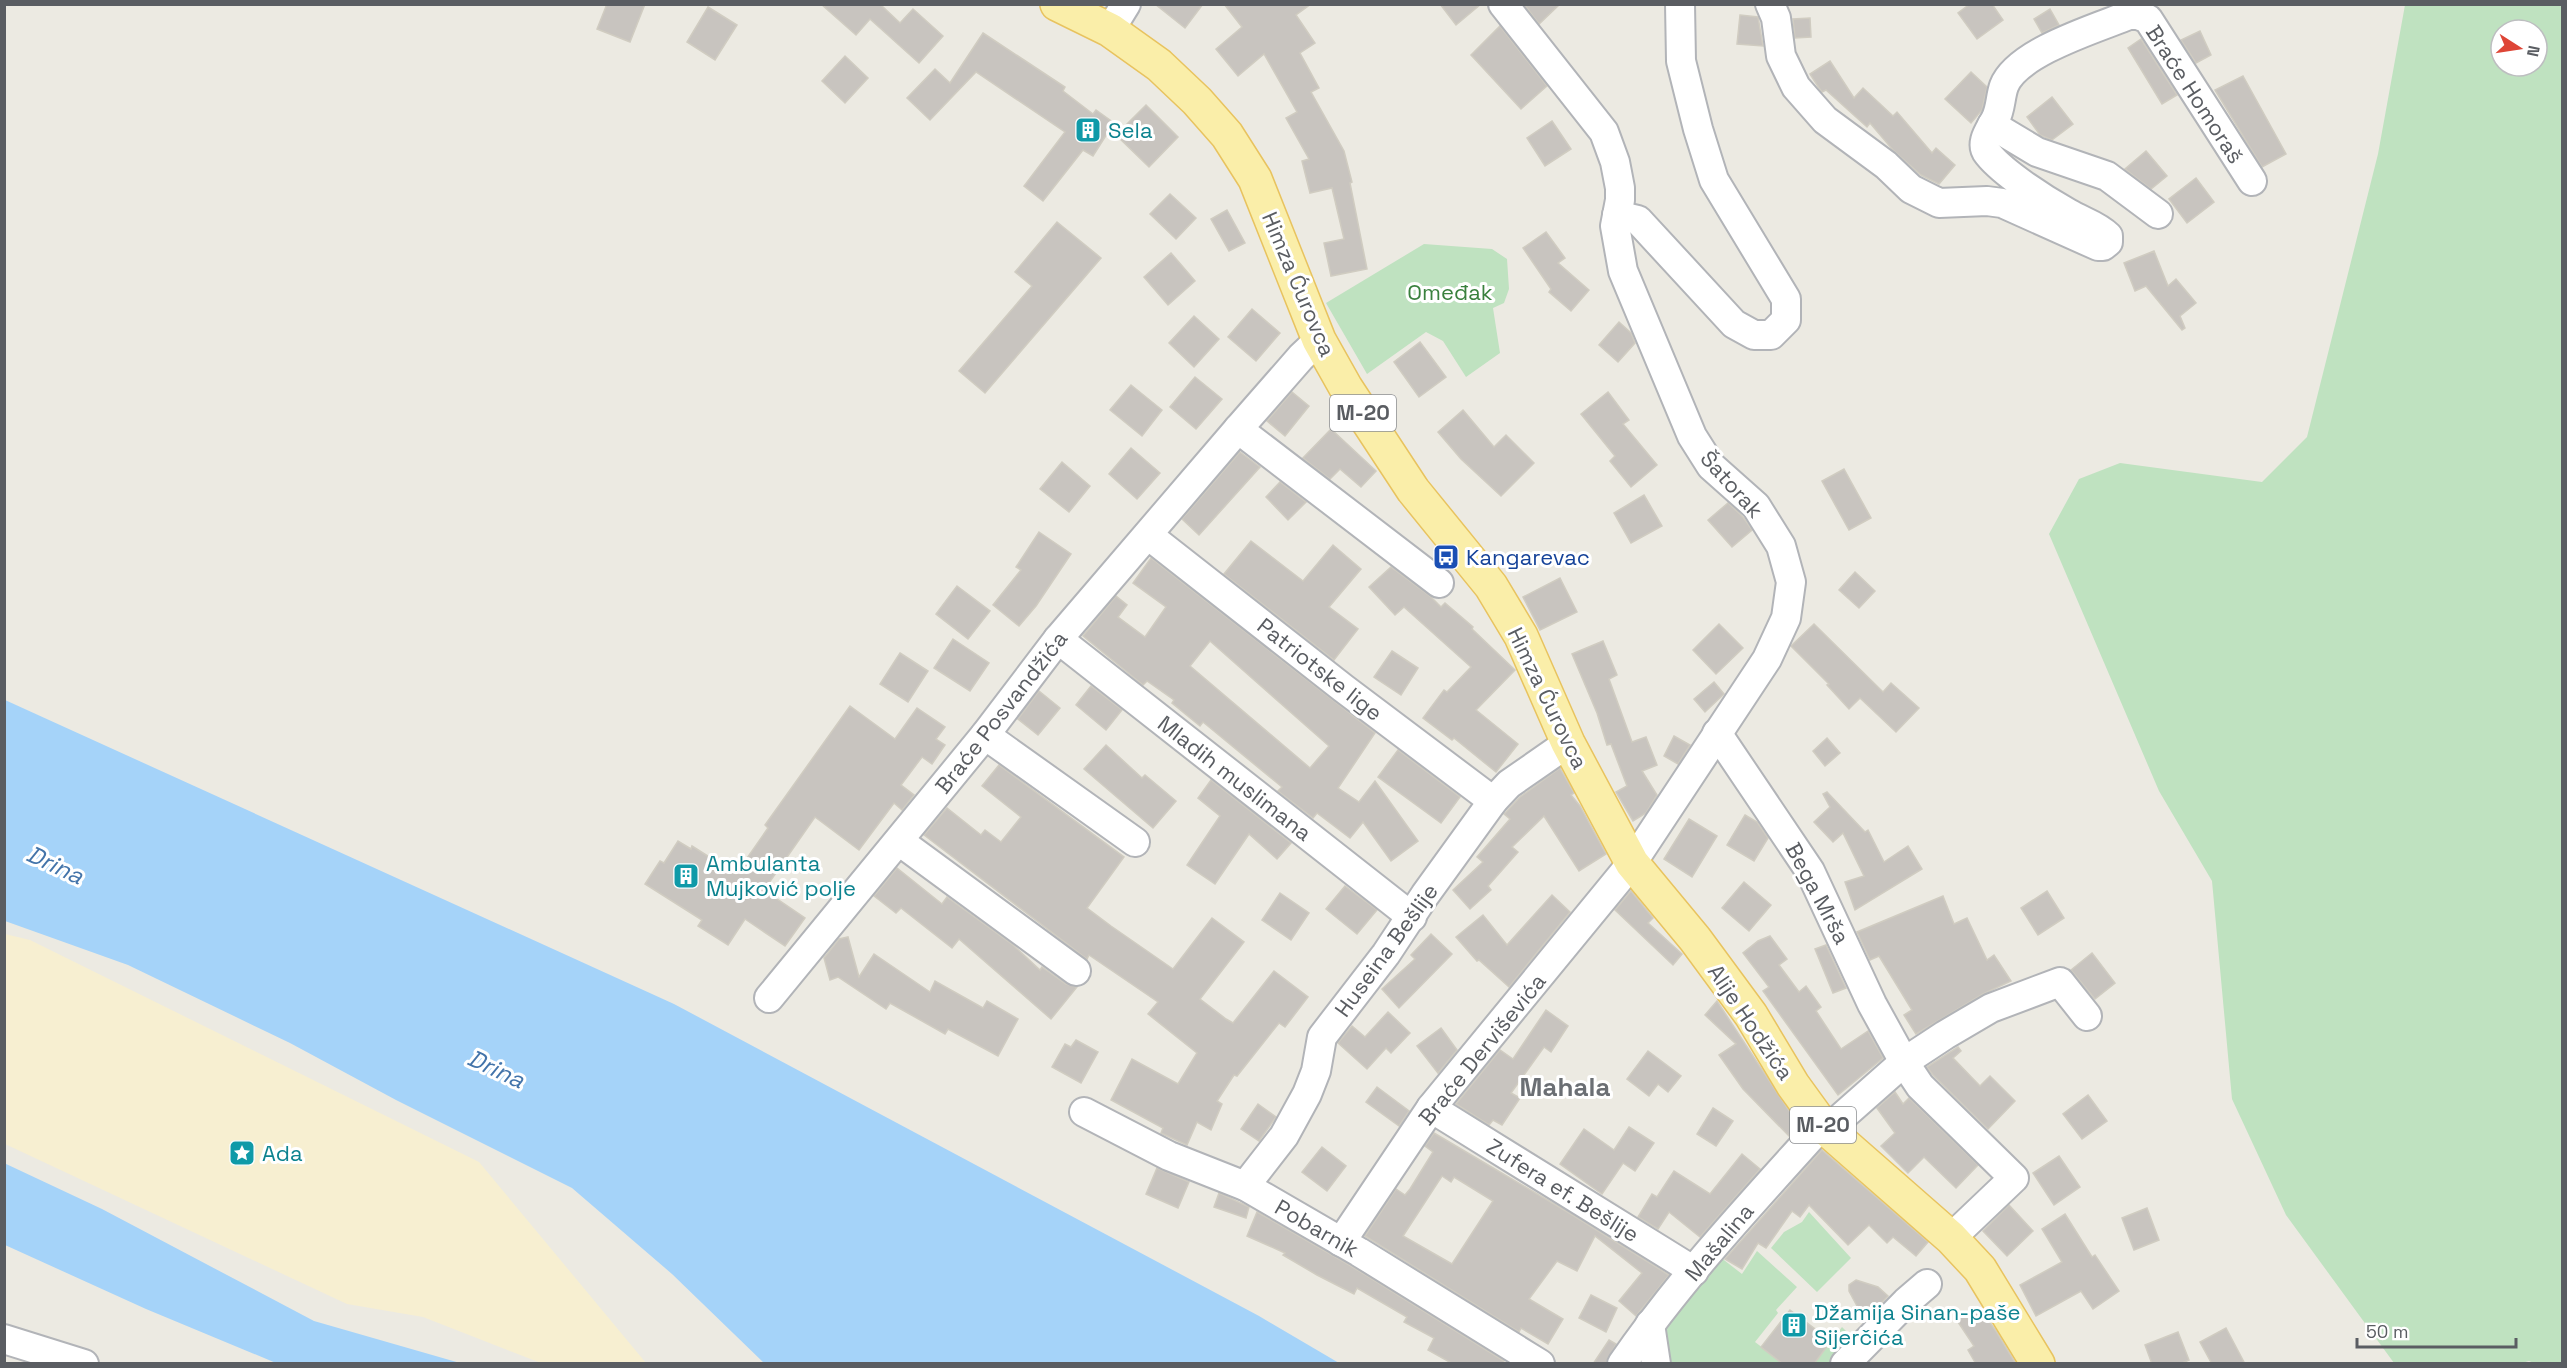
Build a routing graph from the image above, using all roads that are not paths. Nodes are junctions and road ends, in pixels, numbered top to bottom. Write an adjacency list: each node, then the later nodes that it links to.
1 (1057, 4): 5 (main road, Himza Ćurovca / M-20)
2 (1503, 4): 9 (street, Šatorak)
3 (1680, 4): 9 (street)
4 (1770, 4): 6 (street, Braće Homoraš)
5 (1118, 17): 10 (main road, Himza Ćurovca / M-20)
6 (1992, 125): 7 (street, Braće Homoraš); 8 (street)
7 (2252, 181)
8 (2158, 214)
9 (1617, 215): 15 (street, Šatorak)
10 (1319, 340): 11 (street, Braće Posvandžića); 17 (main road, Himza Ćurovca / M-20)
11 (1238, 429): 12 (street, Braće Posvandžića); 13 (street)
12 (1148, 535): 14 (street, Braće Posvandžića); 18 (street, Patriotske lige)
13 (1439, 583)
14 (1058, 639): 16 (street, Braće Posvandžića); 22 (street, Mladih muslimana)
15 (1717, 733): 21 (street, Šatorak); 26 (street, Bega Mrša)
16 (985, 735): 19 (street, Braće Posvandžića); 20 (street)
17 (1568, 742): 18 (street, Huseina Bešlije); 21 (main road, Himza Ćurovca / M-20)
18 (1493, 801): 22 (street, Huseina Bešlije)
19 (899, 841): 23 (street); 24 (street, Braće Posvandžića)
20 (1135, 842)
21 (1632, 864): 27 (street, Braće Derviševića); 29 (main road, Alije Hodžića / M-20)
22 (1412, 916): 30 (street, Huseina Bešlije)
23 (1076, 971)
24 (769, 998)
25 (2087, 1016): 26 (street, Mašalina)
26 (1904, 1062): 29 (street, Mašalina); 31 (street, Bega Mrša)
27 (1431, 1108): 32 (street, Braće Derviševića); 33 (street, Zufera ef. Bešlije)
28 (1084, 1112): 30 (street, Pobarnik)
29 (1825, 1127): 31 (main road, Alije Hodžića / M-20); 33 (street, Mašalina)
30 (1245, 1186): 32 (street, Pobarnik)
31 (1951, 1238): 42 (main road, Alije Hodžića / M-20)
32 (1341, 1242): 38 (street, Pobarnik)
33 (1694, 1271): 35 (street, Mašalina)
34 (1927, 1284): 41 (street)
35 (1650, 1324): 39 (street, Mašalina); 40 (street)
36 (4, 1339): 37 (street)
37 (84, 1364)
38 (1540, 1364)
39 (1622, 1364)
40 (1656, 1364)
41 (1845, 1364)
42 (2038, 1364)

